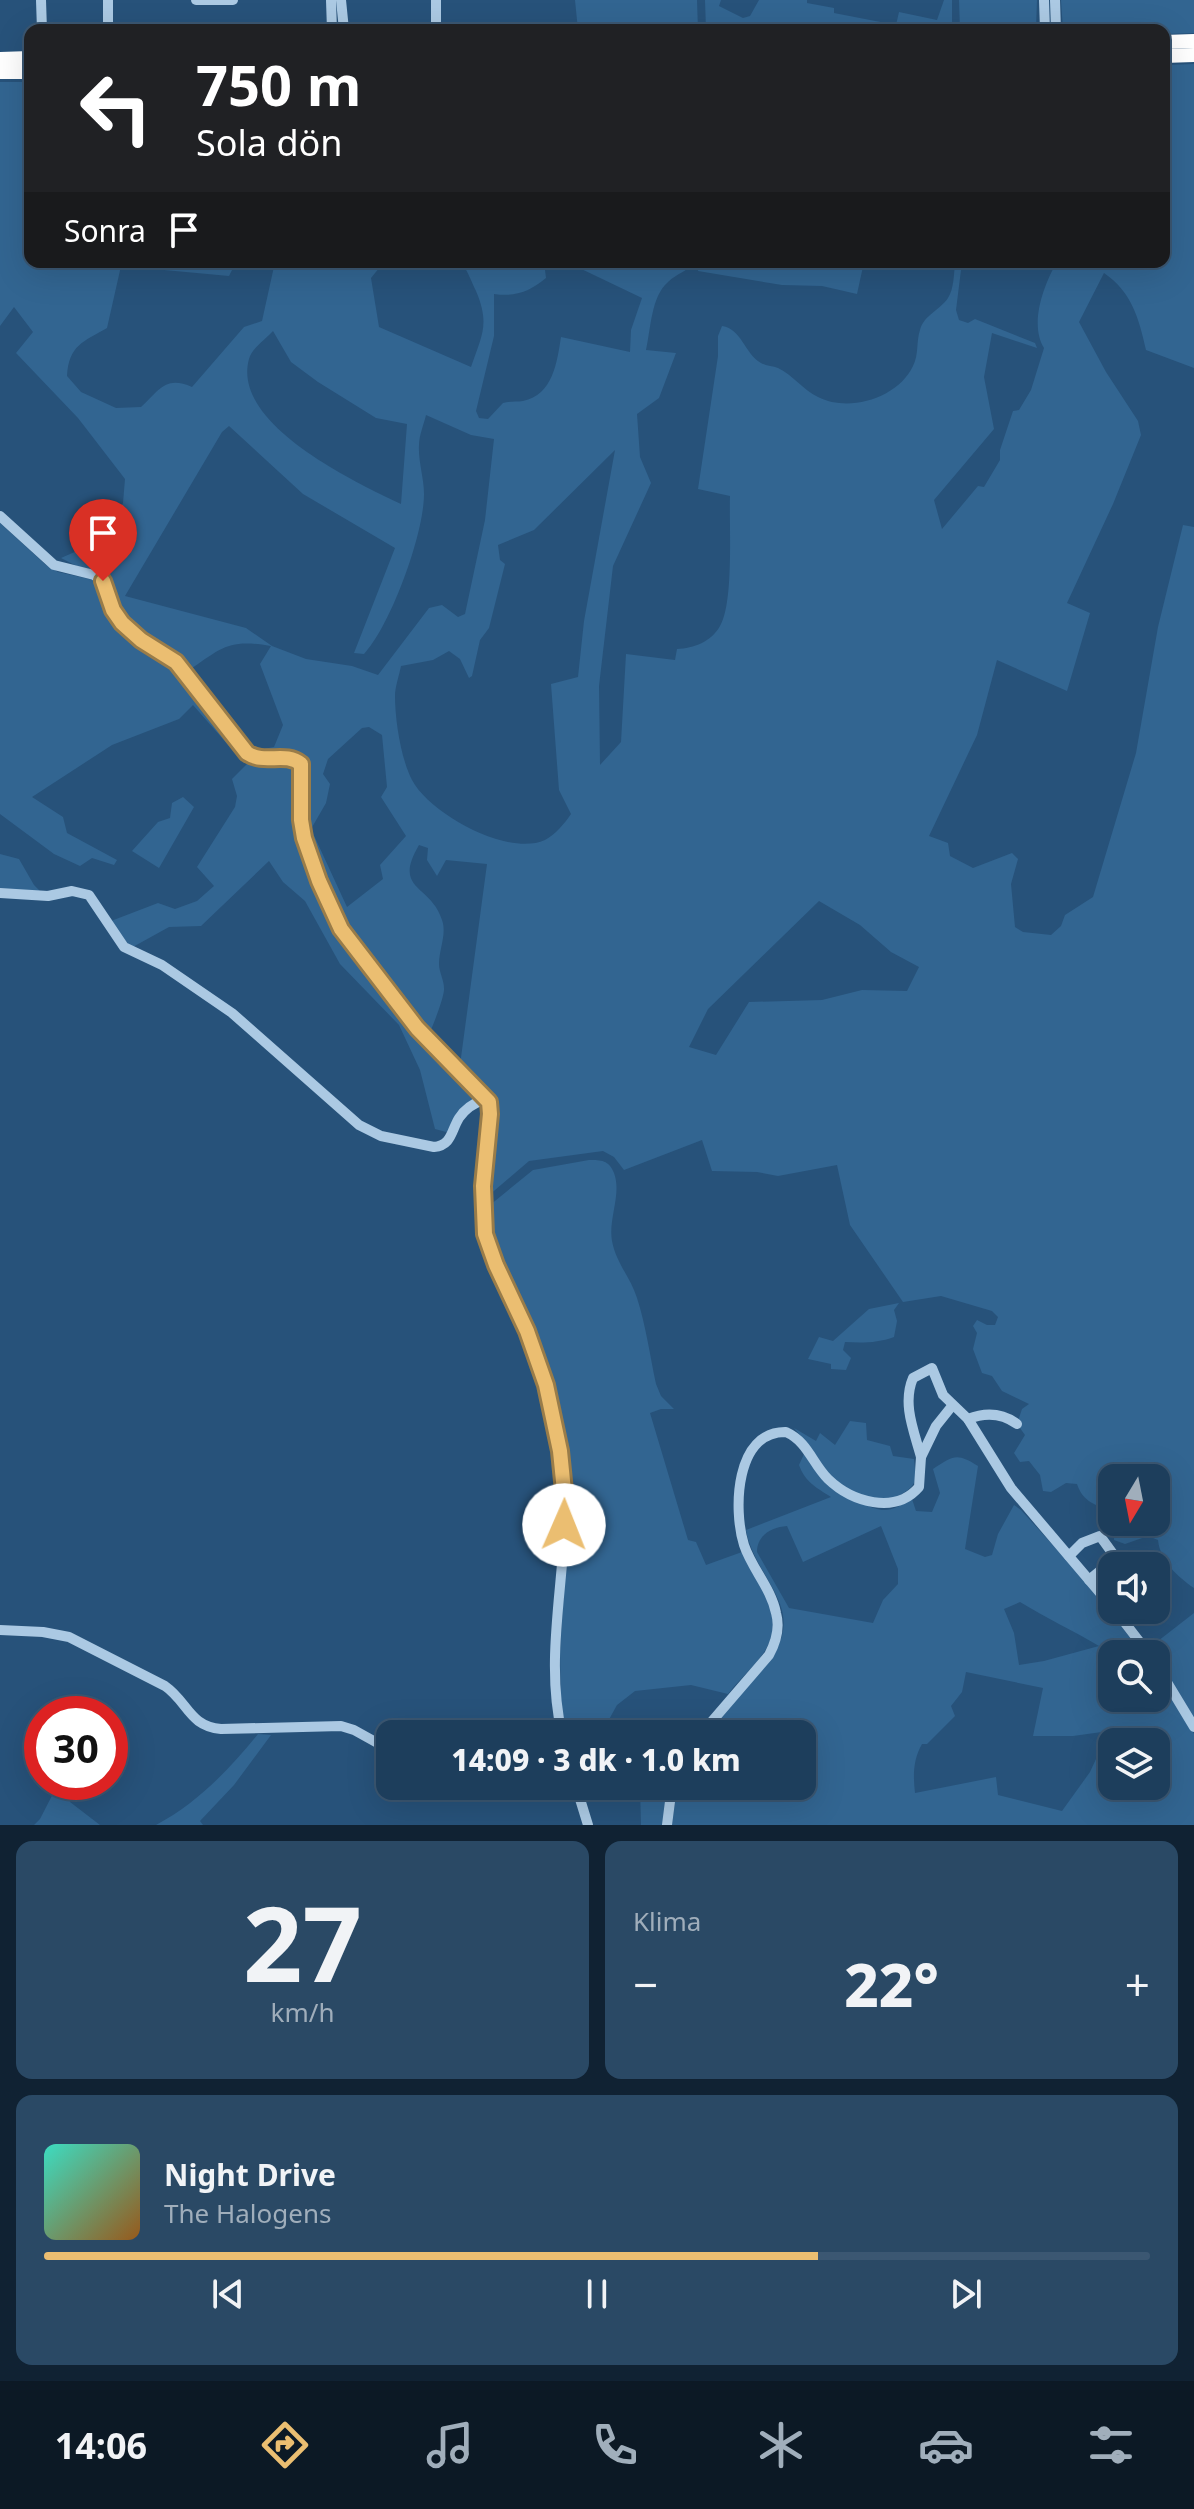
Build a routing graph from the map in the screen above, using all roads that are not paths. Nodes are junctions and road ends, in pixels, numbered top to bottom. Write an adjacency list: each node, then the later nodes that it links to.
1 (41, 0): 11 (street)
2 (108, 0): 12 (street)
3 (196, 0): 4 (street)
4 (233, 0)
5 (331, 0): 13 (street)
6 (341, 0): 14 (street)
7 (436, 0): 10 (street)
8 (1044, 0): 15 (street)
9 (1055, 0): 16 (street)
10 (436, 23)
11 (42, 24)
12 (108, 24)
13 (332, 24)
14 (343, 24)
15 (1045, 24)
16 (1056, 24)
17 (1194, 41): 18 (highway)
18 (1170, 42)
19 (1194, 55): 20 (highway)
20 (1170, 56)
21 (24, 58): 22 (highway)
22 (0, 59)
23 (0, 72): 24 (highway)
24 (24, 72)
25 (0, 516): 27 (street)
26 (0, 893): 27 (street)
27 (487, 1098): 39 (street)
28 (952, 1406): 29 (street); 31 (street); 31 (street)
29 (968, 1419): 30 (street); 32 (street)
30 (1017, 1424)
31 (921, 1457): 40 (street)
32 (1069, 1556): 33 (street); 33 (street)
33 (1089, 1580): 34 (street)
34 (1098, 1590)
35 (1126, 1624): 37 (street)
36 (0, 1630): 42 (street)
37 (1138, 1640)
38 (1170, 1687): 41 (street)
39 (560, 1720)
40 (713, 1720)
41 (1194, 1727)
42 (376, 1742)
43 (580, 1800): 45 (street)
44 (670, 1800): 46 (street)
45 (588, 1825)
46 (667, 1825)

